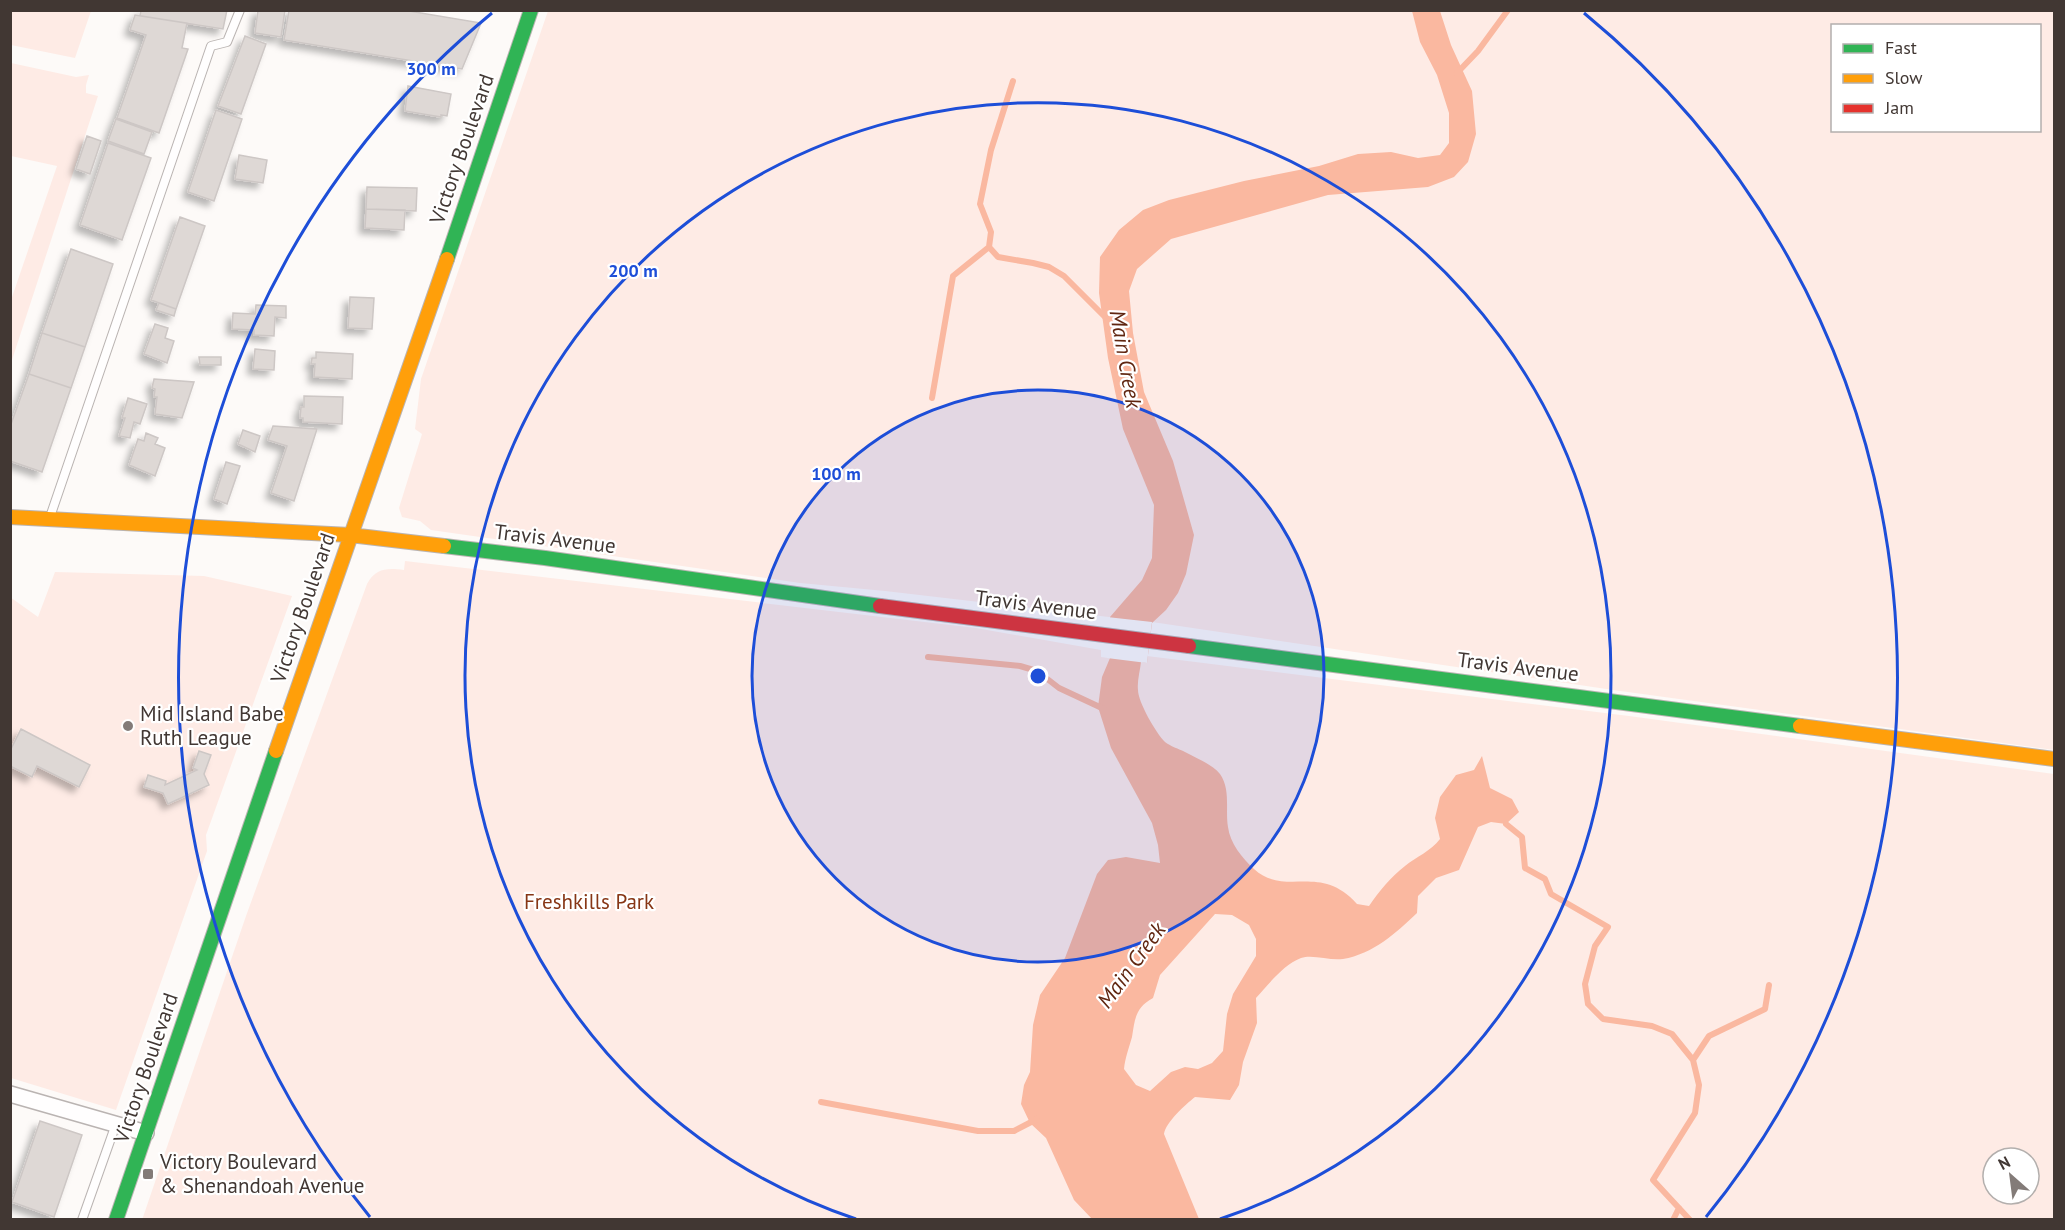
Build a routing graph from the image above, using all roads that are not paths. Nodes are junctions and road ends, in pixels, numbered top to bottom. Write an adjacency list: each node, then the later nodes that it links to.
1 (240, 10): 4 (lane)
2 (531, 10): 5 (street, Victory Boulevard)
3 (10, 517): 4 (street, Travis Avenue)
4 (49, 519): 5 (street, Travis Avenue)
5 (350, 535): 6 (street, Travis Avenue); 9 (street, Victory Boulevard)
6 (2055, 759)
7 (10, 1094): 8 (street)
8 (116, 1124): 9 (street); 10 (lane)
9 (146, 1133): 11 (street, Victory Boulevard)
10 (82, 1220)
11 (116, 1220)

